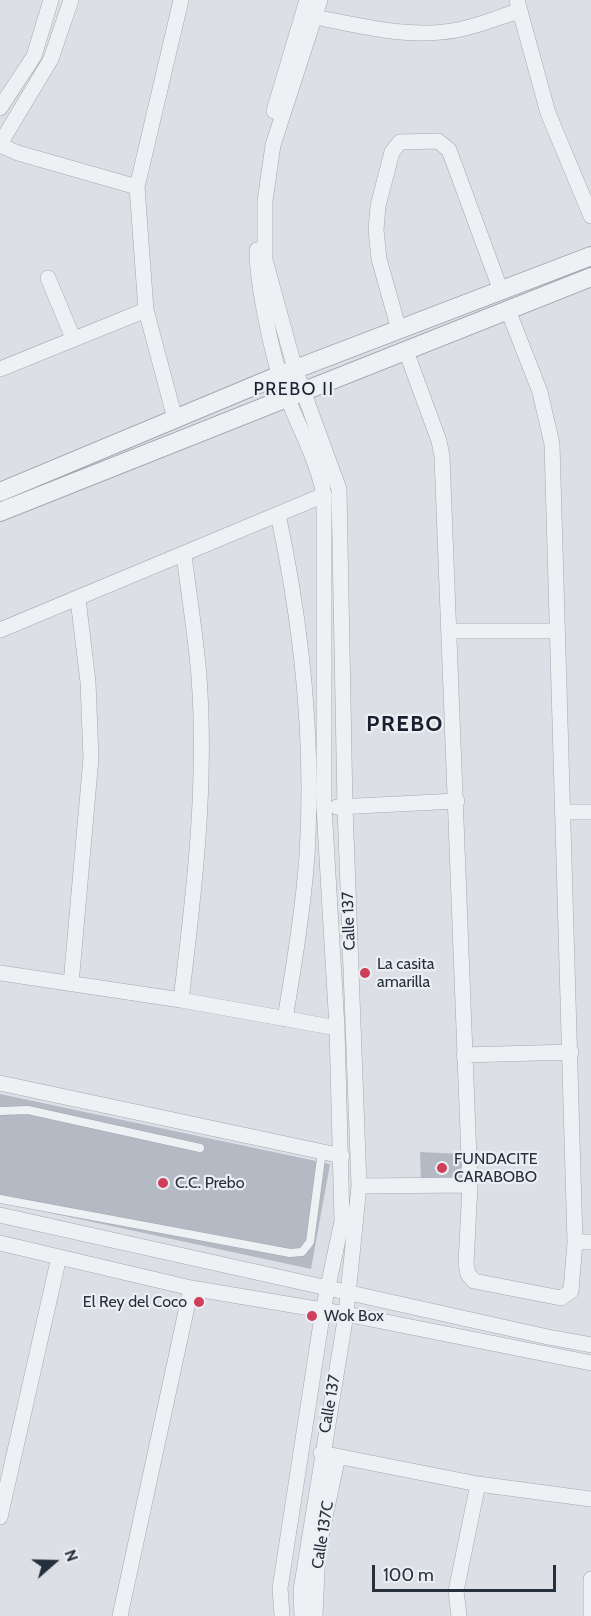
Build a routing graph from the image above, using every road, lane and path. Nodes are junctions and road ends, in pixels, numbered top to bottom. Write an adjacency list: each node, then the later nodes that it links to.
1 (51, 0): 8 (street)
2 (71, 0): 9 (street)
3 (181, 0): 10 (street)
4 (307, 0): 22 (street)
5 (320, 0): 7 (street)
6 (518, 6): 7 (street); 11 (street)
7 (315, 17): 22 (street)
8 (0, 108)
9 (0, 144): 10 (street)
10 (137, 187): 16 (street)
11 (591, 216)
12 (591, 256): 15 (street)
13 (48, 278): 19 (street)
14 (591, 278): 17 (street)
15 (501, 291): 18 (street); 18 (street)
16 (146, 310): 19 (street); 24 (street)
17 (508, 310): 20 (street); 33 (street)
18 (399, 330): 22 (street)
19 (73, 338): 21 (street)
20 (406, 351): 23 (street); 32 (street)
21 (0, 369)
22 (287, 372): 23 (street); 24 (street)
23 (295, 395): 26 (street); 27 (street); 36 (street, Calle 137)
24 (175, 419): 25 (street)
25 (0, 492)
26 (324, 495): 28 (street); 35 (street)
27 (0, 512)
28 (278, 514): 29 (street); 42 (street)
29 (184, 555): 30 (street); 41 (street)
30 (78, 599): 31 (street); 40 (street)
31 (0, 630)
32 (450, 631): 33 (street); 34 (street)
33 (557, 631): 38 (street)
34 (457, 801): 36 (street); 45 (street)
35 (324, 807): 36 (street); 43 (street)
36 (345, 807): 52 (street, Calle 137)
37 (591, 812): 38 (street)
38 (564, 813): 44 (street)
39 (0, 974): 40 (street)
40 (71, 984): 41 (street)
41 (181, 1000): 42 (street)
42 (285, 1019): 43 (street)
43 (337, 1028): 50 (street)
44 (572, 1052): 45 (street); 55 (street)
45 (464, 1055): 51 (street)
46 (0, 1083): 49 (street)
47 (0, 1111): 48 (lane)
48 (200, 1148)
49 (322, 1151): 50 (street); 53 (lane)
50 (342, 1156): 60 (street)
51 (470, 1185): 52 (street); 55 (street)
52 (359, 1186): 61 (street, Calle 137)
53 (0, 1199)
54 (0, 1215): 60 (street)
55 (575, 1242): 56 (street)
56 (591, 1242)
57 (0, 1243): 58 (street)
58 (59, 1257): 59 (street); 70 (street)
59 (191, 1288): 62 (street); 72 (street)
60 (327, 1289): 61 (street); 62 (street)
61 (349, 1292): 63 (street, Calle 137); 64 (street)
62 (323, 1311): 63 (street); 73 (street)
63 (346, 1314): 65 (street); 66 (street, Calle 137)
64 (591, 1345)
65 (591, 1363)
66 (321, 1453): 67 (street, Calle 137); 74 (street, Calle 137)
67 (338, 1455): 68 (street, Calle 137); 75 (street, Calle 137C)
68 (478, 1484): 69 (street, Calle 137); 76 (street)
69 (591, 1499)
70 (0, 1517)
71 (591, 1580): 77 (street)
72 (120, 1616)
73 (282, 1616)
74 (302, 1616)
75 (315, 1616)
76 (459, 1616)
77 (591, 1616)

